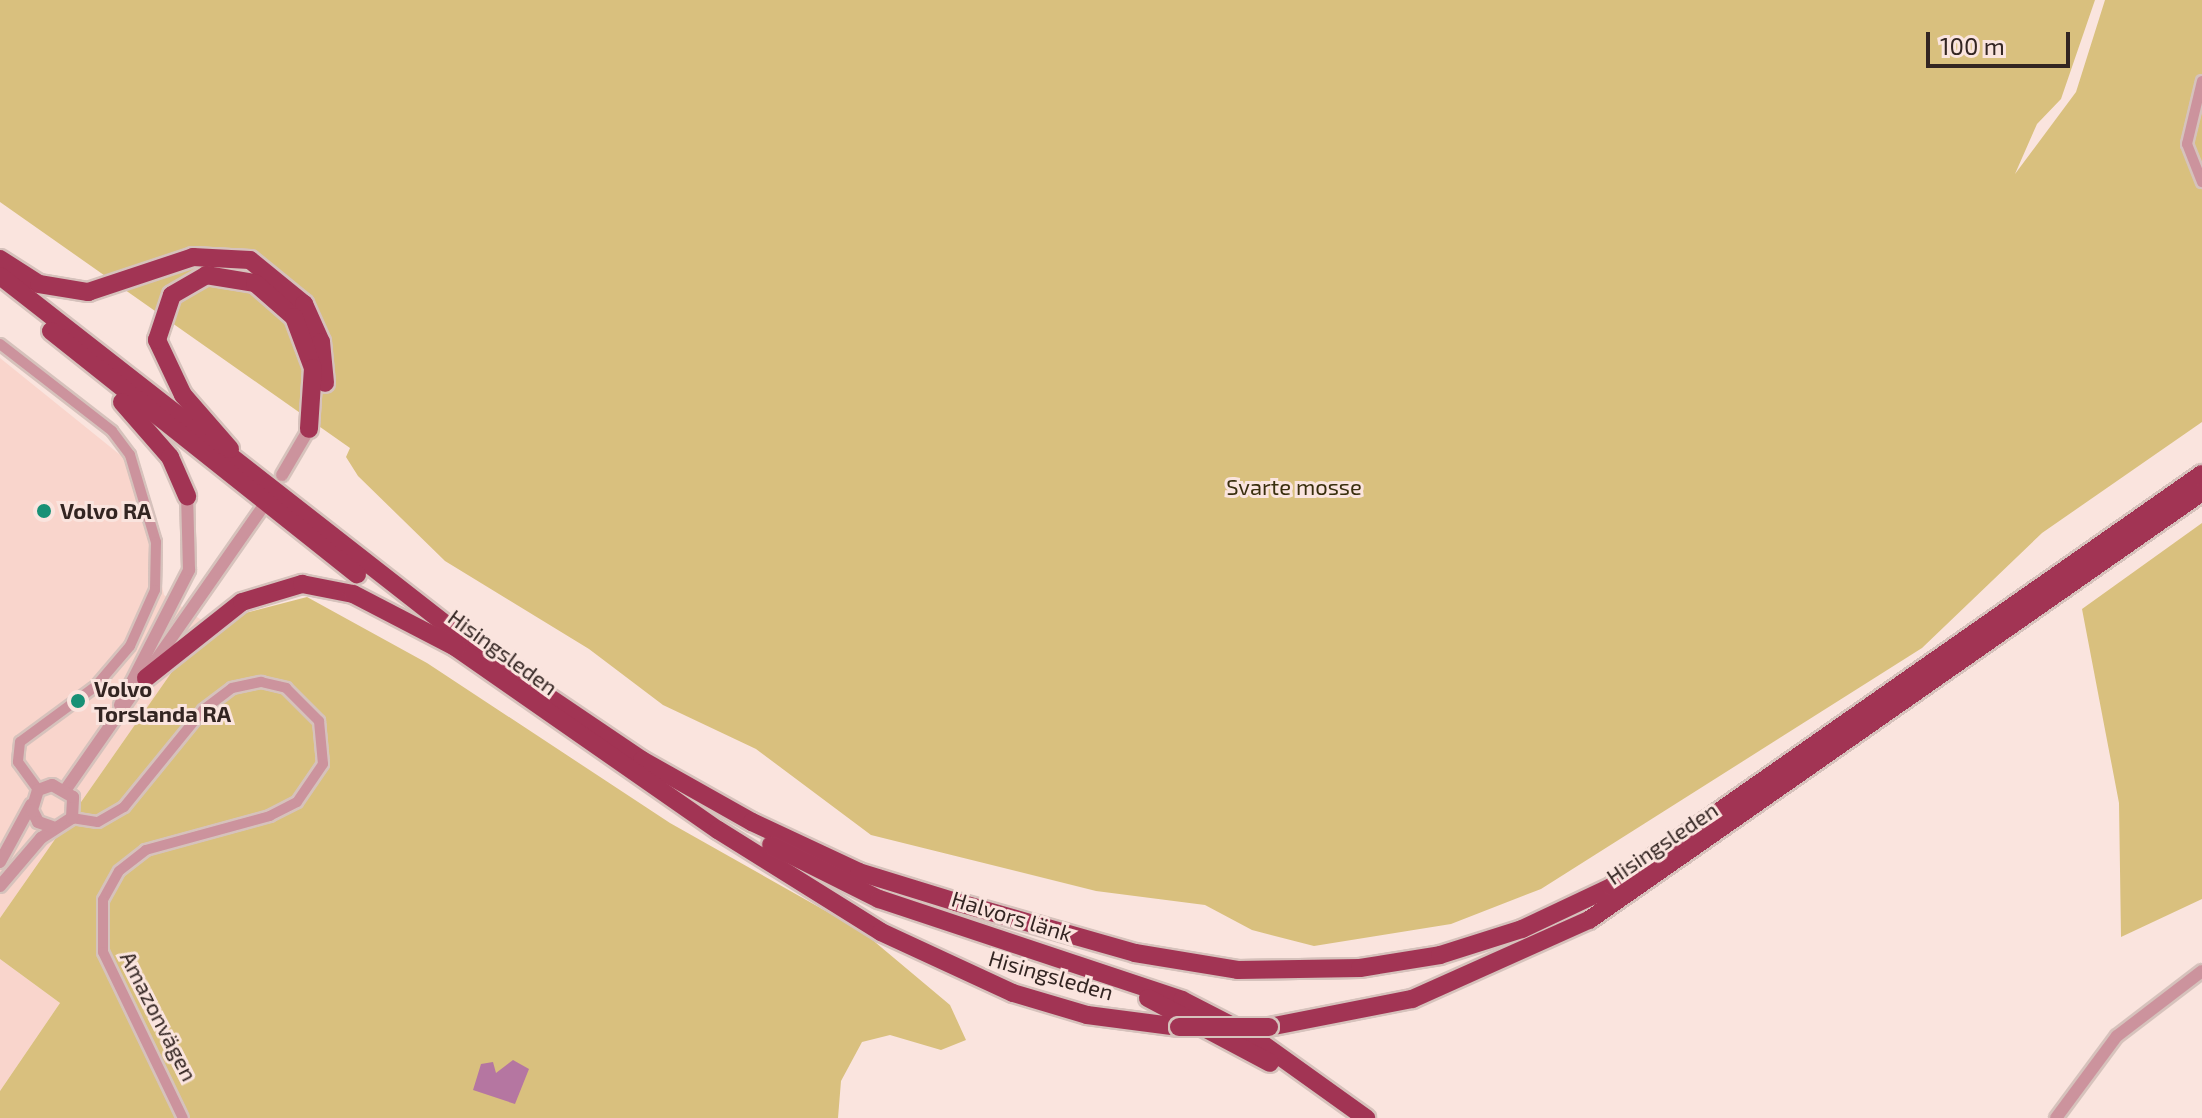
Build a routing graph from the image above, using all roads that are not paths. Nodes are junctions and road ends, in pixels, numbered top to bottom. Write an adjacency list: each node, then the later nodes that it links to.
1 (2202, 81): 2 (street)
2 (2199, 114): 3 (street)
3 (2202, 182)
4 (0, 259): 9 (highway)
5 (0, 276): 12 (highway, Hisingsleden)
6 (0, 290): 7 (highway, Hisingsleden)
7 (56, 335): 14 (highway); 18 (highway, Hisingsleden)
8 (0, 344): 23 (street)
9 (309, 429): 11 (street); 12 (highway)
10 (2202, 474): 21 (highway, Hisingsleden)
11 (282, 475)
12 (257, 482): 21 (highway, Hisingsleden)
13 (2202, 492): 16 (highway, Hisingsleden)
14 (187, 496): 20 (street)
15 (2202, 500): 16 (highway)
16 (2180, 507): 27 (highway, Hisingsleden, bridge)
17 (261, 509): 19 (street)
18 (457, 648): 19 (highway); 27 (highway, Hisingsleden)
19 (146, 678): 20 (street)
20 (109, 730): 22 (street)
21 (642, 760): 33 (highway, Halvors länk)
22 (66, 789): 23 (street); 25 (street)
23 (38, 790): 24 (street)
24 (31, 805): 26 (street); 28 (street)
25 (72, 818): 26 (street); 31 (street, Amazonvägen)
26 (55, 828): 29 (street)
27 (718, 830): 32 (highway, Halvors länk)
28 (0, 862)
29 (0, 886)
30 (2202, 971): 34 (street)
31 (183, 1118)
32 (1351, 1118)
33 (1366, 1118)
34 (2056, 1118)

